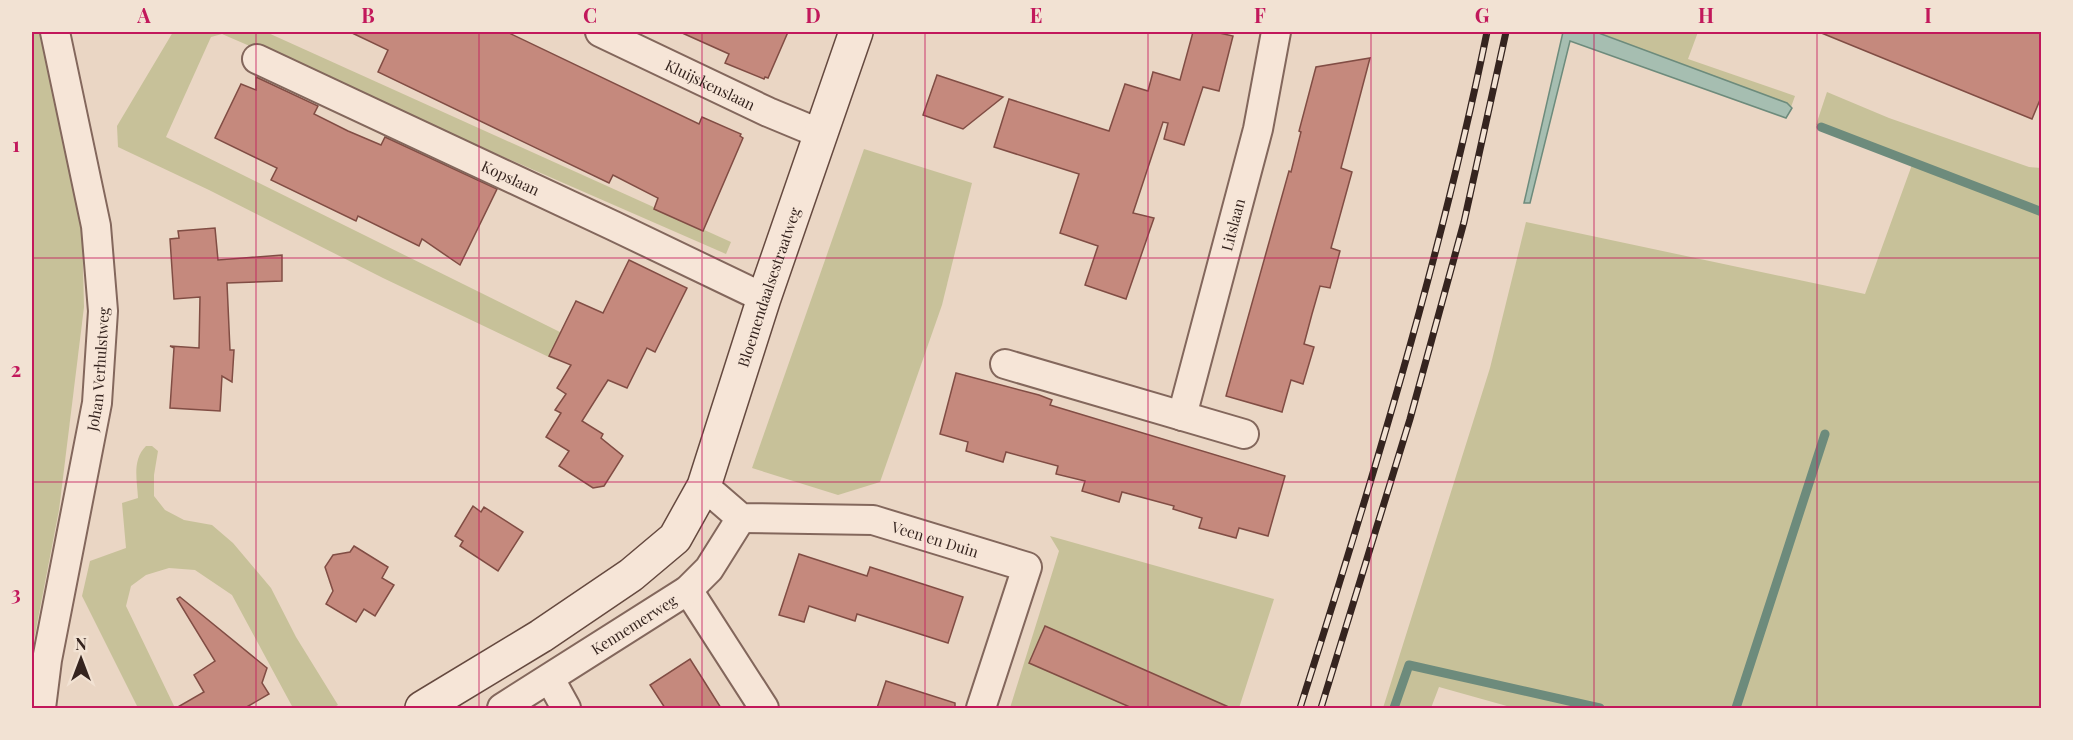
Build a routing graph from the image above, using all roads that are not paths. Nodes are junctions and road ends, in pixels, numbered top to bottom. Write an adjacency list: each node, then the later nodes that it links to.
1 (55, 32): 15 (street, Johan Verhulstweg)
2 (600, 32): 6 (street, Kluijskenslaan)
3 (856, 32): 6 (street, Bloemendaalsestraatweg)
4 (1276, 32): 9 (street, Litslaan)
5 (257, 59): 7 (street, Kopslaan)
6 (821, 134): 7 (street, Bloemendaalsestraatweg)
7 (764, 298): 11 (street, Bloemendaalsestraatweg)
8 (1005, 364): 9 (street)
9 (1182, 416): 10 (street)
10 (1244, 434)
11 (704, 486): 12 (street); 16 (street, Bloemendaalsestraatweg)
12 (741, 518): 13 (street, Kennemerweg); 20 (street, Veen en Duin)
13 (688, 590): 14 (street, Kennemerweg); 19 (street)
14 (550, 679): 17 (street, Kennemerweg); 18 (street)
15 (41, 708)
16 (422, 708)
17 (502, 708)
18 (567, 708)
19 (764, 708)
20 (981, 708)

